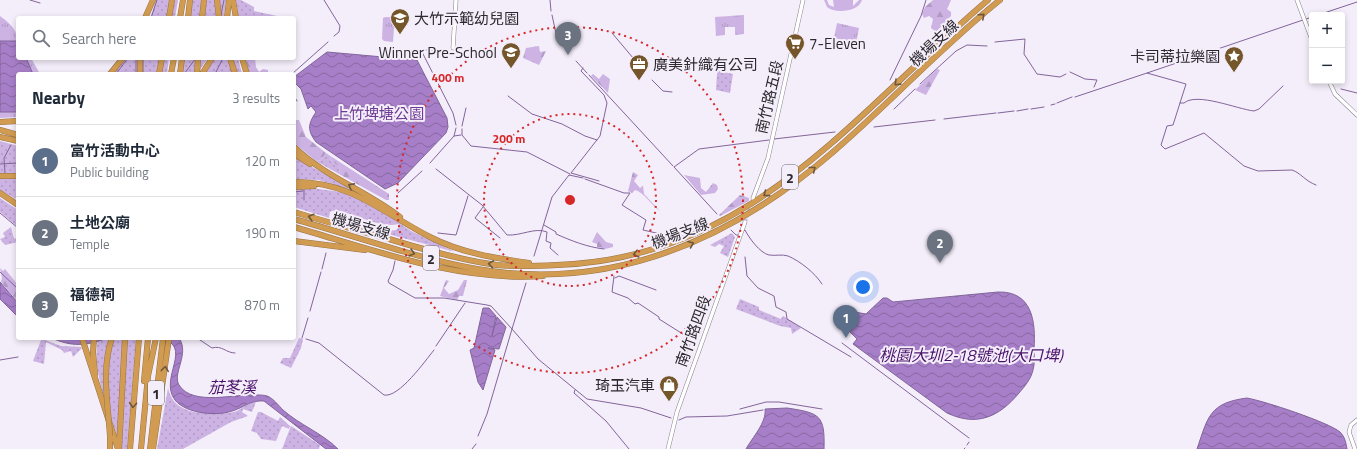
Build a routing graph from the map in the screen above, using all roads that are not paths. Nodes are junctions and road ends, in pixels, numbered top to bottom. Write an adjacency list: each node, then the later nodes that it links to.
1 (153, 0): 14 (highway)
2 (172, 0): 15 (highway)
3 (183, 0): 16 (highway)
4 (190, 0): 17 (highway)
5 (204, 0): 18 (highway)
6 (217, 0): 19 (highway)
7 (229, 0): 20 (highway)
8 (233, 0): 21 (highway)
9 (456, 0): 23 (street)
10 (803, 0): 59 (street, 南竹路五段)
11 (988, 0): 68 (highway, 機場支線 / 2, one-way to 68)
12 (1000, 0): 69 (highway, 機場支線 / 2, one-way to 12)
13 (1297, 0): 22 (street)
14 (147, 16)
15 (169, 16)
16 (180, 16)
17 (188, 16)
18 (202, 16)
19 (219, 16)
20 (227, 16)
21 (236, 16)
22 (1309, 32)
23 (452, 48)
24 (121, 60): 33 (highway)
25 (140, 60): 34 (highway)
26 (162, 60): 35 (highway)
27 (174, 60): 36 (highway)
28 (182, 60): 37 (highway)
29 (198, 60): 38 (highway)
30 (211, 60): 39 (highway)
31 (231, 60): 40 (highway)
32 (243, 60): 41 (highway)
33 (112, 72)
34 (140, 72)
35 (159, 72)
36 (171, 72)
37 (180, 72)
38 (197, 72)
39 (203, 72)
40 (234, 72)
41 (246, 72)
42 (1330, 84): 43 (street)
43 (1357, 115)
44 (16, 121): 45 (highway)
45 (0, 122)
46 (0, 130): 47 (highway)
47 (16, 134)
48 (0, 137): 49 (highway)
49 (16, 141)
50 (296, 149): 52 (highway)
51 (296, 155): 52 (highway)
52 (333, 175): 65 (highway, one-way to 52)
53 (0, 176): 54 (highway)
54 (16, 176)
55 (296, 182): 57 (highway)
56 (296, 187): 57 (highway)
57 (335, 188): 65 (highway)
58 (0, 193): 60 (highway)
59 (753, 198)
60 (16, 204)
61 (296, 213): 68 (highway, 機場支線 / 2, one-way to 61)
62 (296, 220): 69 (highway, 機場支線 / 2, one-way to 69)
63 (745, 222): 87 (street, 南竹路四段)
64 (296, 229): 67 (highway)
65 (419, 230): 68 (highway)
66 (296, 241): 67 (highway)
67 (393, 255): 69 (highway)
68 (544, 266)
69 (571, 273)
70 (83, 340): 79 (highway)
71 (94, 340): 79 (highway)
72 (112, 340): 81 (highway, bridge)
73 (125, 340): 82 (highway)
74 (139, 340): 83 (highway, 1, one-way to 83)
75 (148, 340): 84 (highway, 1)
76 (156, 340): 84 (highway)
77 (163, 340): 85 (highway, 1)
78 (169, 340): 86 (highway, one-way to 78)
79 (97, 389): 82 (highway)
80 (1357, 420): 88 (street)
81 (110, 449)
82 (118, 449)
83 (130, 449)
84 (140, 449)
85 (150, 449)
86 (153, 449)
87 (668, 449)
88 (1354, 449)

